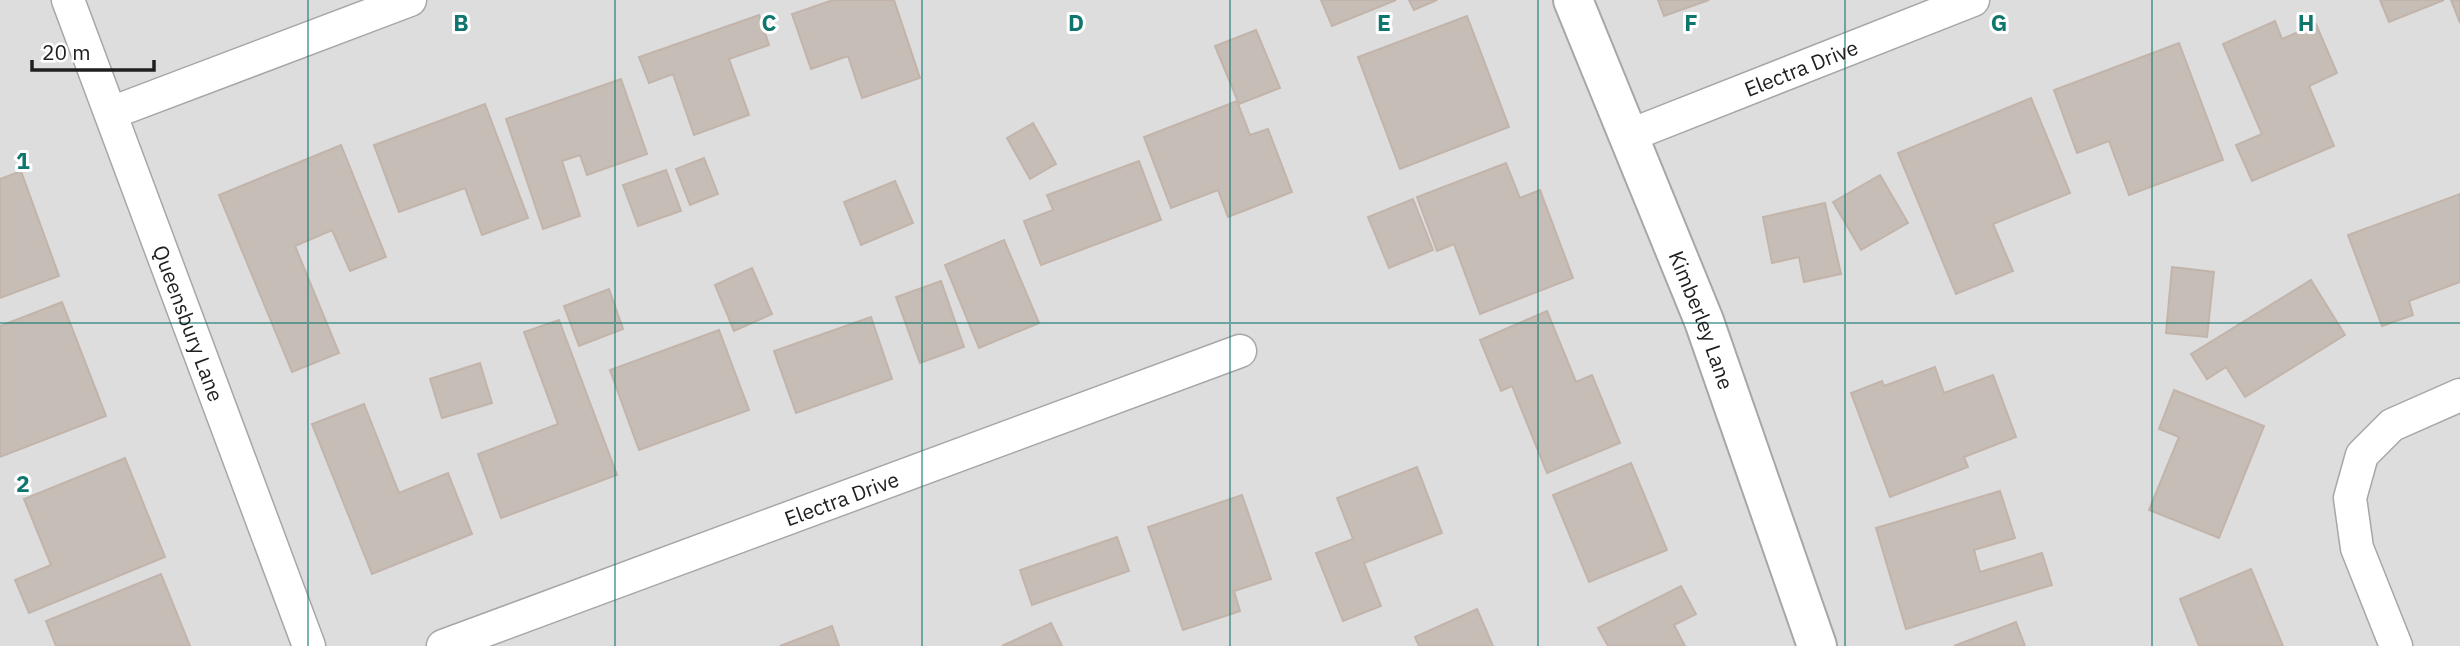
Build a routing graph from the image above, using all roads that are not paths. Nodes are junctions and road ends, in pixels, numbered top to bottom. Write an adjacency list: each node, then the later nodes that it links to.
1 (68, 0): 5 (street, Queensbury Lane)
2 (410, 0): 5 (street)
3 (1573, 0): 6 (street, Kimberley Lane)
4 (1973, 0): 6 (street, Electra Drive)
5 (111, 113): 9 (street, Queensbury Lane)
6 (1628, 136): 11 (street, Kimberley Lane)
7 (1240, 351): 10 (street, Electra Drive)
8 (2460, 395): 12 (street)
9 (309, 646)
10 (443, 646)
11 (1817, 646)
12 (2396, 646)

